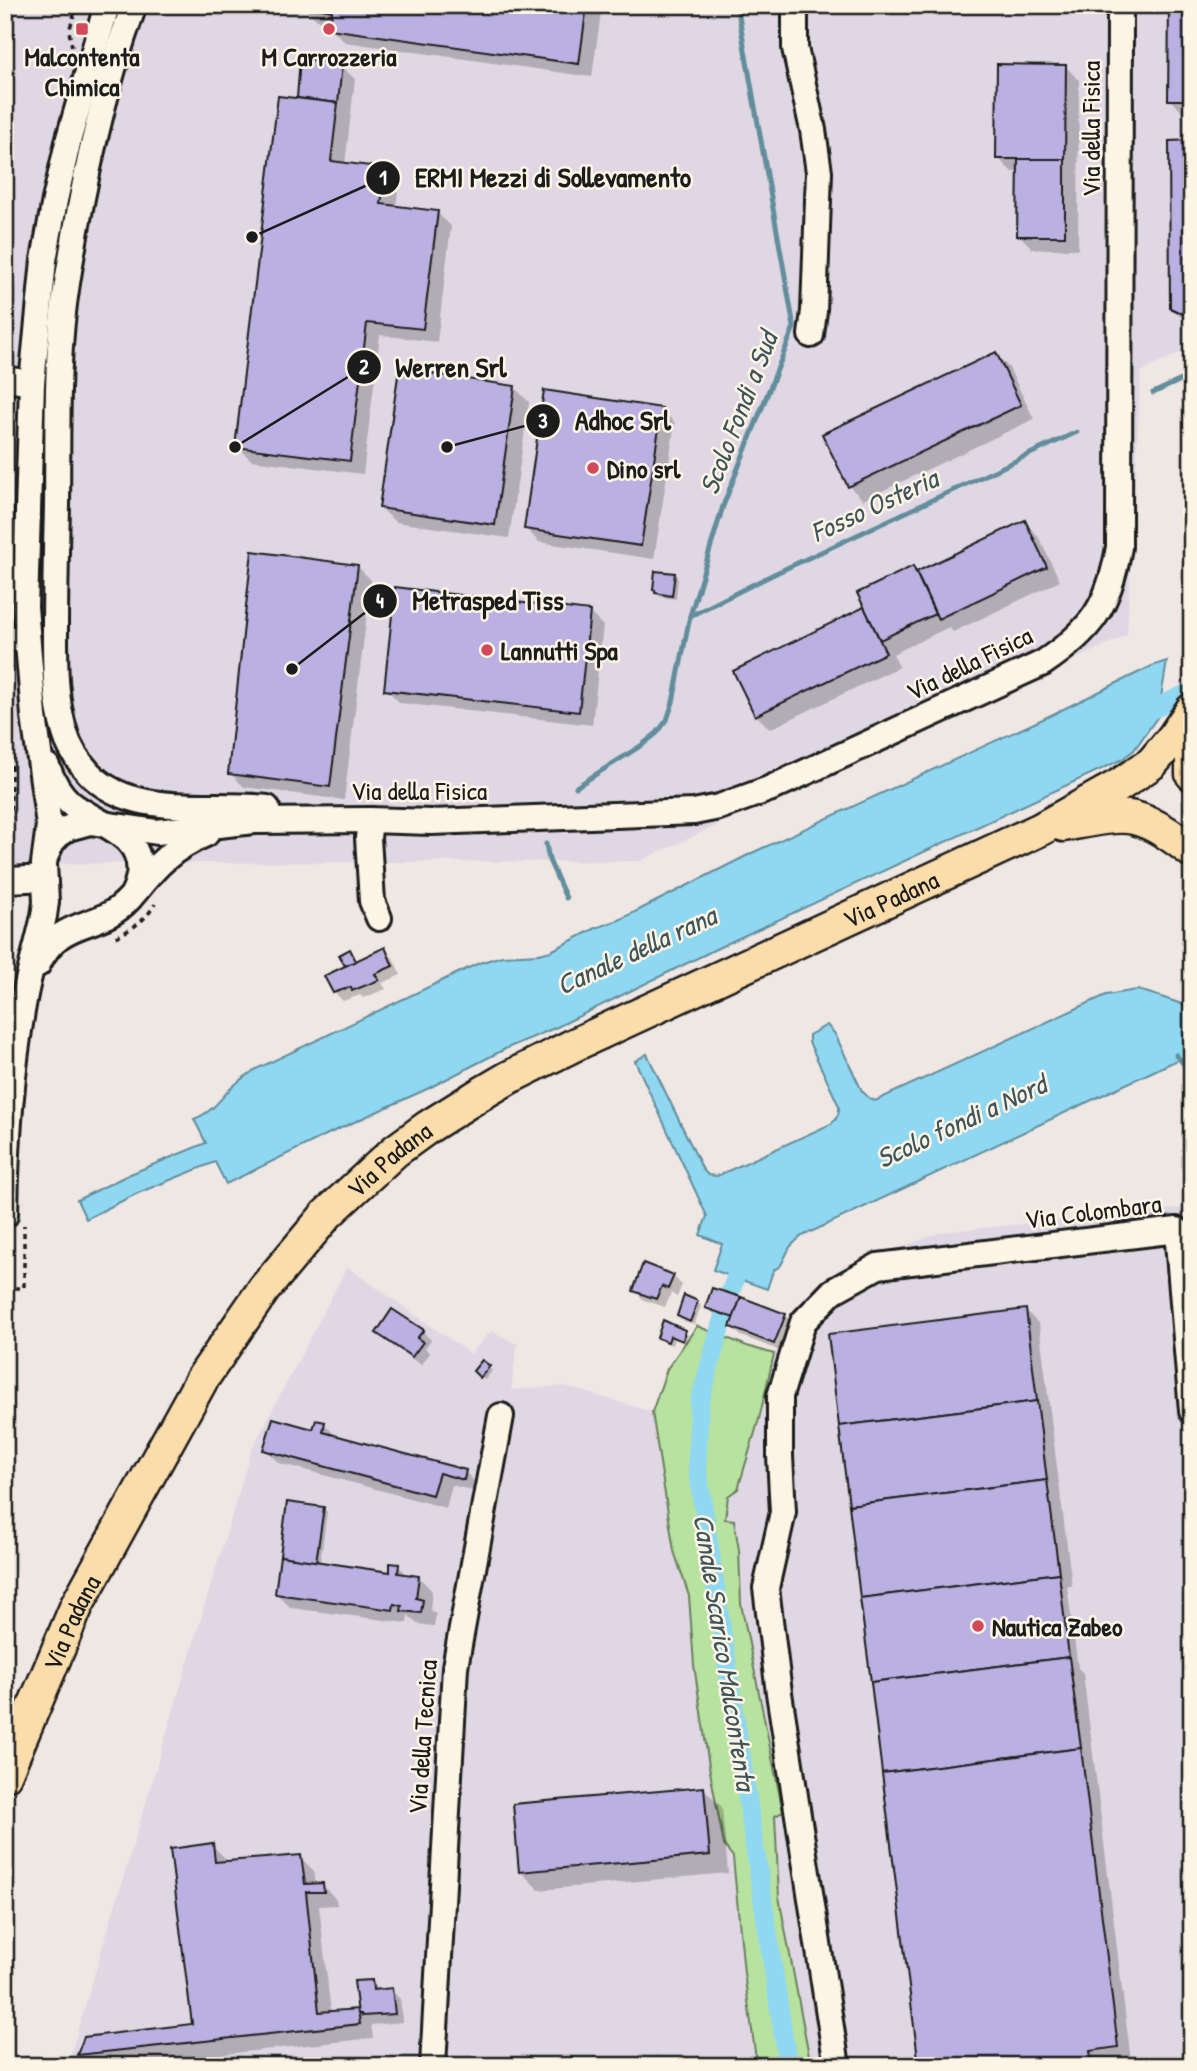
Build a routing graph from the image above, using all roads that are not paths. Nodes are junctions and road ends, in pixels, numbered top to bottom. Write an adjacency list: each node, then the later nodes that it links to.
1 (107, 5): 5 (street)
2 (134, 5): 6 (street)
3 (796, 5): 7 (street)
4 (1120, 5): 15 (street, Via della Fisica)
5 (55, 200): 6 (street); 9 (street)
6 (88, 204): 15 (street)
7 (811, 335)
8 (5, 379): 9 (street)
9 (32, 383): 10 (street)
10 (16, 638): 13 (street)
11 (1192, 710): 18 (main road, Via Padana)
12 (1192, 725): 14 (main road)
13 (37, 736): 17 (street); 20 (street)
14 (1192, 774)
15 (364, 820): 16 (street, Via della Fisica); 23 (street)
16 (254, 821): 17 (street, Via della Fisica); 22 (street, Via della Fisica)
17 (102, 823): 20 (street); 22 (street)
18 (1041, 829): 19 (main road, Via Padana); 29 (main road, Via Padana)
19 (1192, 851)
20 (45, 873): 21 (street); 24 (street); 25 (street)
21 (10, 880)
22 (133, 895): 24 (street)
23 (379, 918)
24 (110, 927): 25 (street)
25 (24, 999): 26 (street)
26 (15, 1218)
27 (1192, 1411): 31 (street, Via Colombara)
28 (501, 1416): 30 (street, Via della Tecnica)
29 (5, 1775)
30 (433, 2066)
31 (837, 2066)

